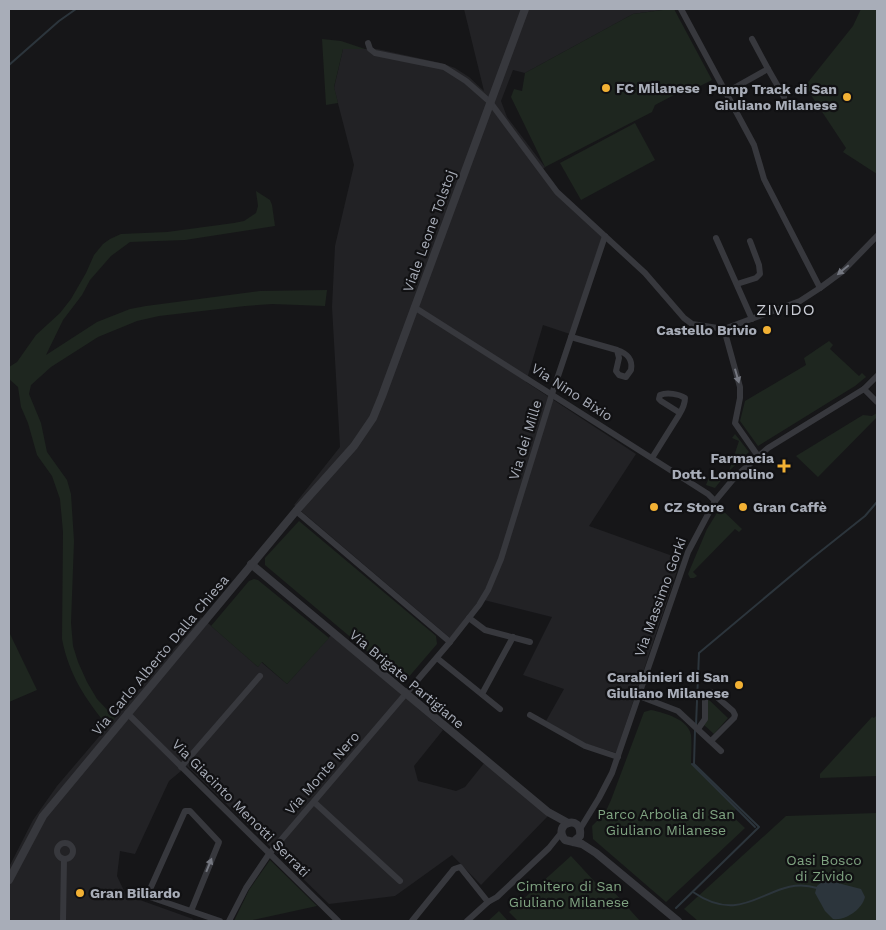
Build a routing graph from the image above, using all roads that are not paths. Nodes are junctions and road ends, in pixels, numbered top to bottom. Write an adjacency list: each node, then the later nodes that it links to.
1 (525, 9): 8 (street, Viale Leone Tolstoj)
2 (681, 9): 6 (street)
3 (752, 39): 5 (street)
4 (368, 43): 8 (street)
5 (768, 69): 6 (street); 7 (street)
6 (725, 93): 14 (street)
7 (784, 97)
8 (490, 102): 9 (street); 15 (street, Viale Leone Tolstoj)
9 (605, 236): 17 (street); 18 (street, Via dei Mille)
10 (877, 236): 14 (street, one-way to 14)
11 (716, 238): 13 (street)
12 (750, 241): 13 (street)
13 (737, 284): 16 (street)
14 (820, 288): 16 (street)
15 (414, 307): 22 (street, Via Nino Bixio); 25 (street, Viale Leone Tolstoj)
16 (752, 319): 17 (street)
17 (724, 329): 26 (street, one-way to 26)
18 (571, 337): 19 (street); 22 (street, Via dei Mille)
19 (617, 350)
20 (877, 376): 21 (street, Via Massimo Gorki)
21 (864, 389): 23 (street); 26 (street, Via Massimo Gorki)
22 (552, 394): 27 (street, Via Nino Bixio); 31 (street, Via dei Mille)
23 (877, 402)
24 (680, 413): 27 (street)
25 (345, 456): 29 (street, Via Carlo Alberto Dalla Chiesa)
26 (758, 456): 28 (street, Via Massimo Gorki)
27 (652, 458): 28 (street, Via Nino Bixio)
28 (715, 501): 39 (street, Via Massimo Gorki)
29 (296, 511): 30 (street, Via Carlo Alberto Dalla Chiesa); 33 (street)
30 (251, 564): 37 (street, Via Brigate Partigiane); 41 (street, Via Carlo Alberto Dalla Chiesa)
31 (469, 618): 32 (street); 33 (street, Via dei Mille)
32 (512, 637): 34 (street); 38 (street)
33 (450, 642): 35 (street, Via dei Mille)
34 (530, 642)
35 (437, 658): 37 (street, Via dei Mille); 38 (street)
36 (260, 676): 47 (street)
37 (406, 694): 48 (street, Via Monte Nero); 49 (street, Via Brigate Partigiane)
38 (482, 694): 40 (street)
39 (639, 696): 43 (street); 46 (street, Via Massimo Gorki)
40 (500, 708)
41 (127, 713): 47 (street, Via Giacinto Menotti Serrati); 57 (street, Via Carlo Alberto Dalla Chiesa)
42 (530, 715): 46 (street)
43 (698, 729): 44 (street); 44 (street)
44 (712, 741): 45 (street)
45 (721, 751)
46 (618, 756): 50 (street, Via Massimo Gorki)
47 (181, 767): 55 (street, Via Giacinto Menotti Serrati)
48 (314, 802): 55 (street, Via Monte Nero); 58 (street)
49 (548, 812): 51 (street, Via Brigate Partigiane); 53 (street, Via Brigate Partigiane)
50 (591, 812): 51 (street, Via Massimo Gorki); 52 (street, Via Massimo Gorki)
51 (571, 823): 52 (street, Via Brigate Partigiane); 53 (street)
52 (580, 832): 53 (street); 54 (street, Via Brigate Partigiane)
53 (565, 836): 54 (street, Via Brigate Partigiane); 59 (street)
54 (596, 853): 67 (street, Via Brigate Partigiane)
55 (269, 854): 63 (street, Via Monte Nero); 64 (street, Via Giacinto Menotti Serrati)
56 (64, 859): 61 (street)
57 (9, 880)
58 (400, 881)
59 (488, 902): 65 (street); 66 (street)
60 (191, 911): 60 (street, one-way to 60); 62 (street)
61 (63, 921)
62 (220, 921)
63 (229, 921)
64 (338, 921)
65 (412, 921)
66 (467, 921)
67 (678, 921)

